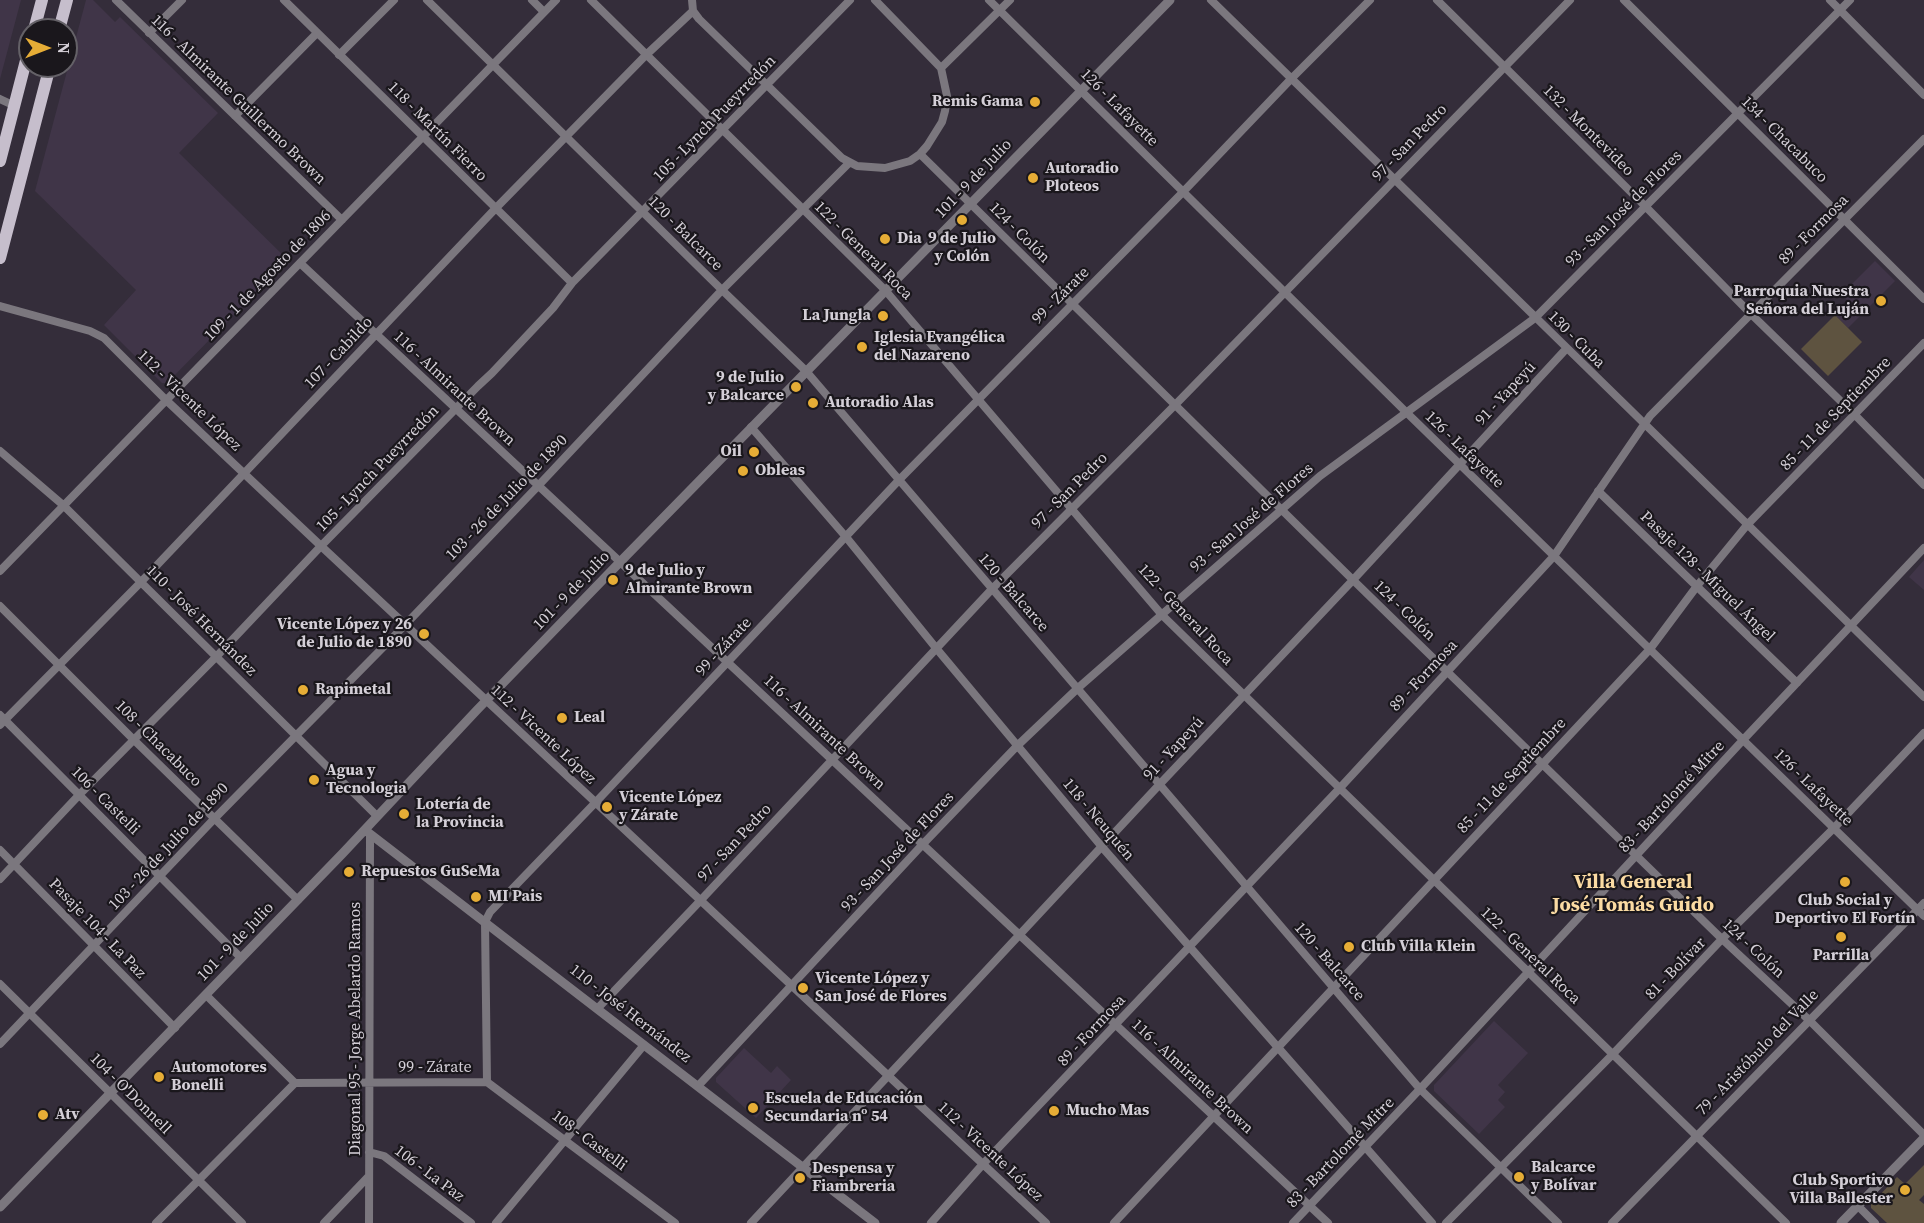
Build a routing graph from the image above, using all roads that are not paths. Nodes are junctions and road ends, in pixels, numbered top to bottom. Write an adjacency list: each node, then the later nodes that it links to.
1 (42, 0): 28 (main road)
2 (67, 0): 29 (main road)
3 (116, 0): 30 (street, 116 - Almirante Guillermo Brown)
4 (182, 0): 30 (street)
5 (284, 0): 31 (street, 118 - Martín Fierro)
6 (394, 0): 32 (street)
7 (427, 0): 34 (street, 120 - Balcarce)
8 (532, 0): 27 (street)
9 (556, 0): 27 (street, 109 - 1 de Agosto de 1806)
10 (591, 0): 33 (street, 122 - General Roca)
11 (692, 0): 24 (street)
12 (850, 0): 40 (street, 105 - Lynch Pueyrredón)
13 (875, 0): 36 (street)
14 (989, 0): 25 (street, 126 - Lafayette)
15 (1010, 0): 25 (street)
16 (1170, 0): 41 (street, 101 - 9 de Julio)
17 (1211, 0): 39 (street, 130 - Cuba)
18 (1370, 0): 39 (street, 99 - Zárate)
19 (1437, 0): 35 (street, 132 - Montevideo)
20 (1570, 0): 35 (street, 97 - San Pedro)
21 (1624, 0): 45 (street, 134 - Chacabuco)
22 (1830, 0): 26 (street)
23 (1850, 0): 26 (street, 93 - San José de Flores)
24 (693, 10): 33 (street, 107 - Cabildo); 40 (street)
25 (1000, 10): 36 (street); 41 (street, 126 - Lafayette)
26 (1840, 10): 42 (street); 45 (street, 93 - San José de Flores)
27 (544, 12): 34 (street, 109 - 1 de Agosto de 1806)
28 (37, 18)
29 (62, 18)
30 (150, 33): 46 (street, 116 - Almirante Guillermo Brown)
31 (317, 33): 32 (street, 118 - Martín Fierro); 46 (street)
32 (339, 54): 48 (street, 118 - Martín Fierro)
33 (646, 55): 47 (street, 122 - General Roca); 49 (street, 107 - Cabildo)
34 (494, 64): 48 (street, 109 - 1 de Agosto de 1806); 49 (street, 120 - Balcarce)
35 (1504, 67): 54 (street, 97 - San Pedro); 57 (street, 132 - Montevideo)
36 (941, 68): 51 (street)
37 (22, 78): 44 (main road)
38 (47, 78): 63 (main road)
39 (1291, 79): 54 (street, 130 - Cuba); 55 (street, 99 - Zárate)
40 (767, 83): 47 (street, 105 - Lynch Pueyrredón); 53 (street)
41 (1081, 90): 55 (street, 126 - Lafayette); 56 (street, 101 - 9 de Julio)
42 (1924, 95)
43 (0, 99): 44 (street)
44 (15, 106): 52 (main road)
45 (1739, 113): 57 (street, 93 - San José de Flores); 61 (street, 134 - Chacabuco)
46 (235, 116): 62 (street, 116 - Almirante Guillermo Brown)
47 (722, 129): 59 (street, 122 - General Roca); 60 (street, 105 - Lynch Pueyrredón)
48 (423, 137): 58 (street, 118 - Martín Fierro); 62 (street, 109 - 1 de Agosto de 1806)
49 (567, 137): 58 (street, 107 - Cabildo); 60 (street, 120 - Balcarce)
50 (1924, 139): 61 (street, 89 - Formosa)
51 (920, 154): 53 (street); 56 (street, 124 - Colón)
52 (0, 161)
53 (849, 163): 59 (street, 103 - 26 de Julio de 1890)
54 (1394, 179): 68 (street, 97 - San Pedro); 73 (street, 130 - Cuba)
55 (1184, 192): 68 (street, 126 - Lafayette); 70 (street, 99 - Zárate)
56 (971, 204): 66 (street, 101 - 9 de Julio); 70 (street, 124 - Colón)
57 (1646, 206): 72 (street, 132 - Montevideo); 73 (street, 93 - San José de Flores)
58 (495, 209): 65 (street, 118 - Martín Fierro); 74 (street, 107 - Cabildo)
59 (803, 210): 66 (street, 122 - General Roca); 67 (street, 103 - 26 de Julio de 1890)
60 (643, 212): 65 (street, 105 - Lynch Pueyrredón); 67 (street, 120 - Balcarce)
61 (1844, 219): 69 (street, 134 - Chacabuco); 72 (street, 89 - Formosa)
62 (342, 220): 64 (street, 109 - 1 de Agosto de 1806)
63 (0, 258)
64 (300, 263): 74 (street, 116 - Almirante Brown); 79 (street, 109 - 1 de Agosto de 1806)
65 (572, 283): 81 (street, 105 - Lynch Pueyrredón)
66 (885, 290): 77 (street, 101 - 9 de Julio); 78 (street, 122 - General Roca)
67 (722, 291): 77 (street, 120 - Balcarce); 91 (street, 103 - 26 de Julio de 1890)
68 (1285, 292): 80 (street, 97 - San Pedro); 82 (street, 126 - Lafayette)
69 (1924, 298)
70 (1072, 304): 78 (street, 99 - Zárate); 80 (street, 124 - Colón)
71 (0, 306): 79 (street, 112 - Vicente López)
72 (1751, 314): 83 (street, 132 - Montevideo); 84 (street, 89 - Formosa)
73 (1535, 318): 76 (street, 130 - Cuba); 82 (street, 93 - San José de Flores)
74 (375, 334): 81 (street, 116 - Almirante Brown); 88 (street, 107 - Cabildo)
75 (1924, 343): 83 (street, 85 - 11 de Septiembre)
76 (1566, 349): 84 (street, 130 - Cuba); 87 (street, 91 - Yapeyú)
77 (806, 371): 85 (street, 101 - 9 de Julio); 89 (street, 120 - Balcarce)
78 (978, 399): 89 (street, 99 - Zárate); 94 (street, 122 - General Roca)
79 (166, 400): 88 (street, 112 - Vicente López); 93 (street, 109 - 1 de Agosto de 1806)
80 (1175, 405): 94 (street, 97 - San Pedro); 95 (street, 124 - Colón)
81 (455, 409): 91 (street, 116 - Almirante Brown); 98 (street, 105 - Lynch Pueyrredón)
82 (1406, 412): 87 (street, 126 - Lafayette); 95 (street, 93 - San José de Flores)
83 (1854, 414): 90 (street, 132 - Montevideo); 96 (street, 85 - 11 de Septiembre)
84 (1643, 424): 92 (street, 89 - Formosa); 96 (street, 130 - Cuba)
85 (751, 427): 97 (street, 118 - Neuquén); 101 (street, 101 - 9 de Julio)
86 (0, 451): 93 (street, 110 - José Hernández)
87 (1460, 464): 100 (street, 126 - Lafayette); 103 (street, 91 - Yapeyú)
88 (245, 473): 98 (street, 112 - Vicente López); 104 (street, 107 - Cabildo)
89 (899, 480): 97 (street, 99 - Zárate); 106 (street, 120 - Balcarce)
90 (1924, 485)
91 (538, 486): 101 (street, 116 - Almirante Brown); 109 (street, 103 - 26 de Julio de 1890)
92 (1598, 491): 100 (street, 89 - Formosa); 105 (street, Pasaje 128 - Miguel Ángel)
93 (63, 505): 102 (street, 109 - 1 de Agosto de 1806); 104 (street, 110 - José Hernández)
94 (1071, 508): 106 (street, 97 - San Pedro); 108 (street, 122 - General Roca)
95 (1281, 510): 103 (street, 124 - Colón); 108 (street, 93 - San José de Flores)
96 (1746, 525): 105 (street, 85 - 11 de Septiembre); 110 (street, 130 - Cuba)
97 (846, 537): 111 (street, 118 - Neuquén); 114 (street, 99 - Zárate)
98 (321, 546): 109 (street, 112 - Vicente López); 113 (street, 105 - Lynch Pueyrredón)
99 (1924, 548): 110 (street, 83 - Bartolomé Mitre)
100 (1554, 556): 112 (street, 126 - Lafayette); 116 (street, 89 - Formosa)
101 (620, 562): 114 (street, 116 - Almirante Brown); 121 (street, 101 - 9 de Julio)
102 (0, 571)
103 (1353, 580): 116 (street, 124 - Colón); 119 (street, 91 - Yapeyú)
104 (141, 582): 113 (street, 110 - José Hernández); 115 (street, 107 - Cabildo)
105 (1697, 586): 112 (street, 85 - 11 de Septiembre); 117 (street, Pasaje 128 - Miguel Ángel)
106 (992, 589): 111 (street, 97 - San Pedro); 118 (street, 120 - Balcarce)
107 (0, 606): 115 (street, 108 - Chacabuco)
108 (1162, 615): 118 (street, 93 - San José de Flores); 119 (street, 122 - General Roca)
109 (405, 625): 121 (street, 112 - Vicente López); 124 (street, 103 - 26 de Julio de 1890)
110 (1851, 626): 117 (street, 83 - Bartolomé Mitre); 120 (street, 130 - Cuba)
111 (936, 648): 127 (street, 118 - Neuquén); 128 (street, 97 - San Pedro)
112 (1650, 649): 125 (street, 126 - Lafayette); 129 (street, 85 - 11 de Septiembre)
113 (216, 657): 124 (street, 110 - José Hernández); 126 (street, 105 - Lynch Pueyrredón)
114 (729, 662): 128 (street, 116 - Almirante Brown); 133 (street, 99 - Zárate)
115 (59, 664): 122 (street, 107 - Cabildo); 126 (street, 108 - Chacabuco)
116 (1448, 672): 129 (street, 124 - Colón); 131 (street, 89 - Formosa)
117 (1797, 683): 125 (street, 83 - Bartolomé Mitre)
118 (1078, 688): 127 (street, 93 - San José de Flores); 130 (street, 120 - Balcarce)
119 (1243, 695): 130 (street, 91 - Yapeyú); 131 (street, 122 - General Roca)
120 (1924, 697)
121 (487, 700): 133 (street, 112 - Vicente López); 134 (street, 101 - 9 de Julio)
122 (2, 720): 132 (street, 106 - Castelli)
123 (1924, 733): 136 (street, 81 - Bolívar)
124 (295, 735): 134 (street, 110 - José Hernández); 135 (street, 103 - 26 de Julio de 1890)
125 (1743, 740): 136 (street, 126 - Lafayette); 141 (street, 83 - Bartolomé Mitre)
126 (134, 741): 132 (street, 105 - Lynch Pueyrredón); 135 (street, 108 - Chacabuco)
127 (1017, 746): 138 (street, 93 - San José de Flores); 139 (street, 118 - Neuquén)
128 (832, 759): 138 (street, 116 - Almirante Brown); 148 (street, 97 - San Pedro)
129 (1541, 764): 141 (street, 124 - Colón); 145 (street, 85 - 11 de Septiembre)
130 (1159, 784): 139 (street, 91 - Yapeyú); 146 (street, 120 - Balcarce)
131 (1339, 789): 145 (street, 122 - General Roca); 146 (street, 89 - Formosa)
132 (79, 795): 142 (street, 105 - Lynch Pueyrredón); 143 (street, 106 - Castelli)
133 (595, 803): 148 (street, 112 - Vicente López); 152 (street, 99 - Zárate)
134 (377, 816): 137 (street, 101 - 9 de Julio)
135 (214, 819): 143 (street, 103 - 26 de Julio de 1890); 147 (street, 108 - Chacabuco)
136 (1834, 828): 150 (street, 126 - Lafayette); 154 (street, 81 - Bolívar)
137 (367, 832): 147 (street, 101 - 9 de Julio); 152 (street, 110 - José Hernández); 173 (street, Diagonal 95 - Jorge Abelardo Ramos)
138 (923, 844): 153 (street, 116 - Almirante Brown); 160 (street, 93 - San José de Flores)
139 (1102, 847): 153 (street, 91 - Yapeyú); 156 (street, 118 - Neuquén)
140 (0, 850): 142 (street, Pasaje 104 - La Paz)
141 (1637, 856): 154 (street, 124 - Colón); 158 (street, 83 - Bartolomé Mitre)
142 (15, 864): 144 (street, 105 - Lynch Pueyrredón); 155 (street, Pasaje 104 - La Paz)
143 (160, 877): 155 (street, 103 - 26 de Julio de 1890); 157 (street, 106 - Castelli)
144 (0, 879)
145 (1433, 880): 158 (street, 122 - General Roca); 161 (street, 85 - 11 de Septiembre)
146 (1246, 887): 156 (street, 89 - Formosa); 161 (street, 120 - Balcarce)
147 (298, 900): 157 (street, 101 - 9 de Julio)
148 (700, 901): 160 (street, 112 - Vicente López); 163 (street, 97 - San Pedro)
149 (1924, 903): 150 (street, 79 - Aristóbulo del Valle)
150 (1917, 909): 151 (street, 126 - Lafayette); 165 (street, 79 - Aristóbulo del Valle)
151 (1924, 916)
152 (485, 922): 163 (street, 110 - José Hernández); 174 (street, 99 - Zárate)
153 (1018, 935): 166 (street, 116 - Almirante Brown); 172 (street, 91 - Yapeyú)
154 (1722, 939): 165 (street, 124 - Colón); 171 (street, 81 - Bolívar)
155 (94, 946): 164 (street, 103 - 26 de Julio de 1890); 167 (street, Pasaje 104 - La Paz)
156 (1189, 947): 166 (street, 89 - Formosa); 170 (street, 118 - Neuquén)
157 (241, 958): 162 (street, 101 - 9 de Julio)
158 (1528, 972): 171 (street, 122 - General Roca); 177 (street, 83 - Bartolomé Mitre)
159 (0, 984): 164 (street, 104 - O'Donnell)
160 (792, 985): 172 (street, 112 - Vicente López); 176 (street, 93 - San José de Flores)
161 (1333, 987): 170 (street, 85 - 11 de Septiembre); 177 (street, 120 - Balcarce)
162 (206, 995): 167 (street, 101 - 9 de Julio); 175 (street)
163 (597, 1008): 169 (street, 110 - José Hernández)
164 (30, 1014): 168 (street, 103 - 26 de Julio de 1890); 178 (street, 104 - O'Donnell)
165 (1809, 1020): 180 (street, 79 - Aristóbulo del Valle); 181 (street, 124 - Colón)
166 (1116, 1025): 179 (street, 116 - Almirante Brown); 185 (street, 89 - Formosa)
167 (174, 1028): 178 (street, 101 - 9 de Julio)
168 (0, 1044)
169 (645, 1045): 176 (street, 110 - José Hernández); 182 (street)
170 (1278, 1047): 179 (street, 85 - 11 de Septiembre); 183 (street, 118 - Neuquén)
171 (1612, 1055): 180 (street, 122 - General Roca); 187 (street, 81 - Bolívar)
172 (889, 1076): 185 (street, 112 - Vicente López); 186 (street, 91 - Yapeyú)
173 (369, 1082): 174 (street, 99 - Zárate); 175 (street, 99 - Zárate); 184 (street, Diagonal 95 - Jorge Abelardo Ramos)
174 (487, 1082): 182 (street, 108 - Castelli)
175 (295, 1083): 189 (street)
176 (698, 1086): 186 (street, 110 - José Hernández)
177 (1420, 1089): 183 (street, 83 - Bartolomé Mitre); 187 (street, 120 - Balcarce)
178 (111, 1093): 189 (street, 104 - O'Donnell); 192 (street, 101 - 9 de Julio)
179 (1213, 1115): 190 (street, 116 - Almirante Brown); 204 (street, 85 - 11 de Septiembre)
180 (1696, 1136): 210 (street, 79 - Aristóbulo del Valle); 211 (street, 122 - General Roca)
181 (1924, 1136): 191 (street)
182 (566, 1140): 198 (street); 199 (street, 108 - Castelli)
183 (1365, 1147): 190 (street, 83 - Bartolomé Mitre); 207 (street, 118 - Neuquén)
184 (369, 1152): 188 (street, Diagonal 95 - Jorge Abelardo Ramos); 197 (street, 106 - La Paz)
185 (983, 1164): 202 (street, 89 - Formosa); 203 (street, 112 - Vicente López)
186 (802, 1167): 200 (street, 91 - Yapeyú); 201 (street, 110 - José Hernández)
187 (1502, 1168): 208 (street, 81 - Bolívar); 209 (street, 120 - Balcarce)
188 (368, 1177): 195 (street); 196 (street, Diagonal 95 - Jorge Abelardo Ramos)
189 (197, 1180): 193 (street); 194 (street, 104 - O'Donnell)
190 (1310, 1205): 205 (street, 83 - Bartolomé Mitre); 206 (street, 116 - Almirante Brown)
191 (1858, 1206): 212 (street); 213 (street)
192 (0, 1207)
193 (156, 1223)
194 (242, 1223)
195 (324, 1223)
196 (369, 1223)
197 (471, 1223)
198 (496, 1223)
199 (675, 1223)
200 (751, 1223)
201 (875, 1223)
202 (932, 1223)
203 (1046, 1223)
204 (1114, 1223)
205 (1293, 1223)
206 (1328, 1223)
207 (1432, 1223)
208 (1446, 1223)
209 (1558, 1223)
210 (1612, 1223)
211 (1786, 1223)
212 (1841, 1223)
213 (1875, 1223)

